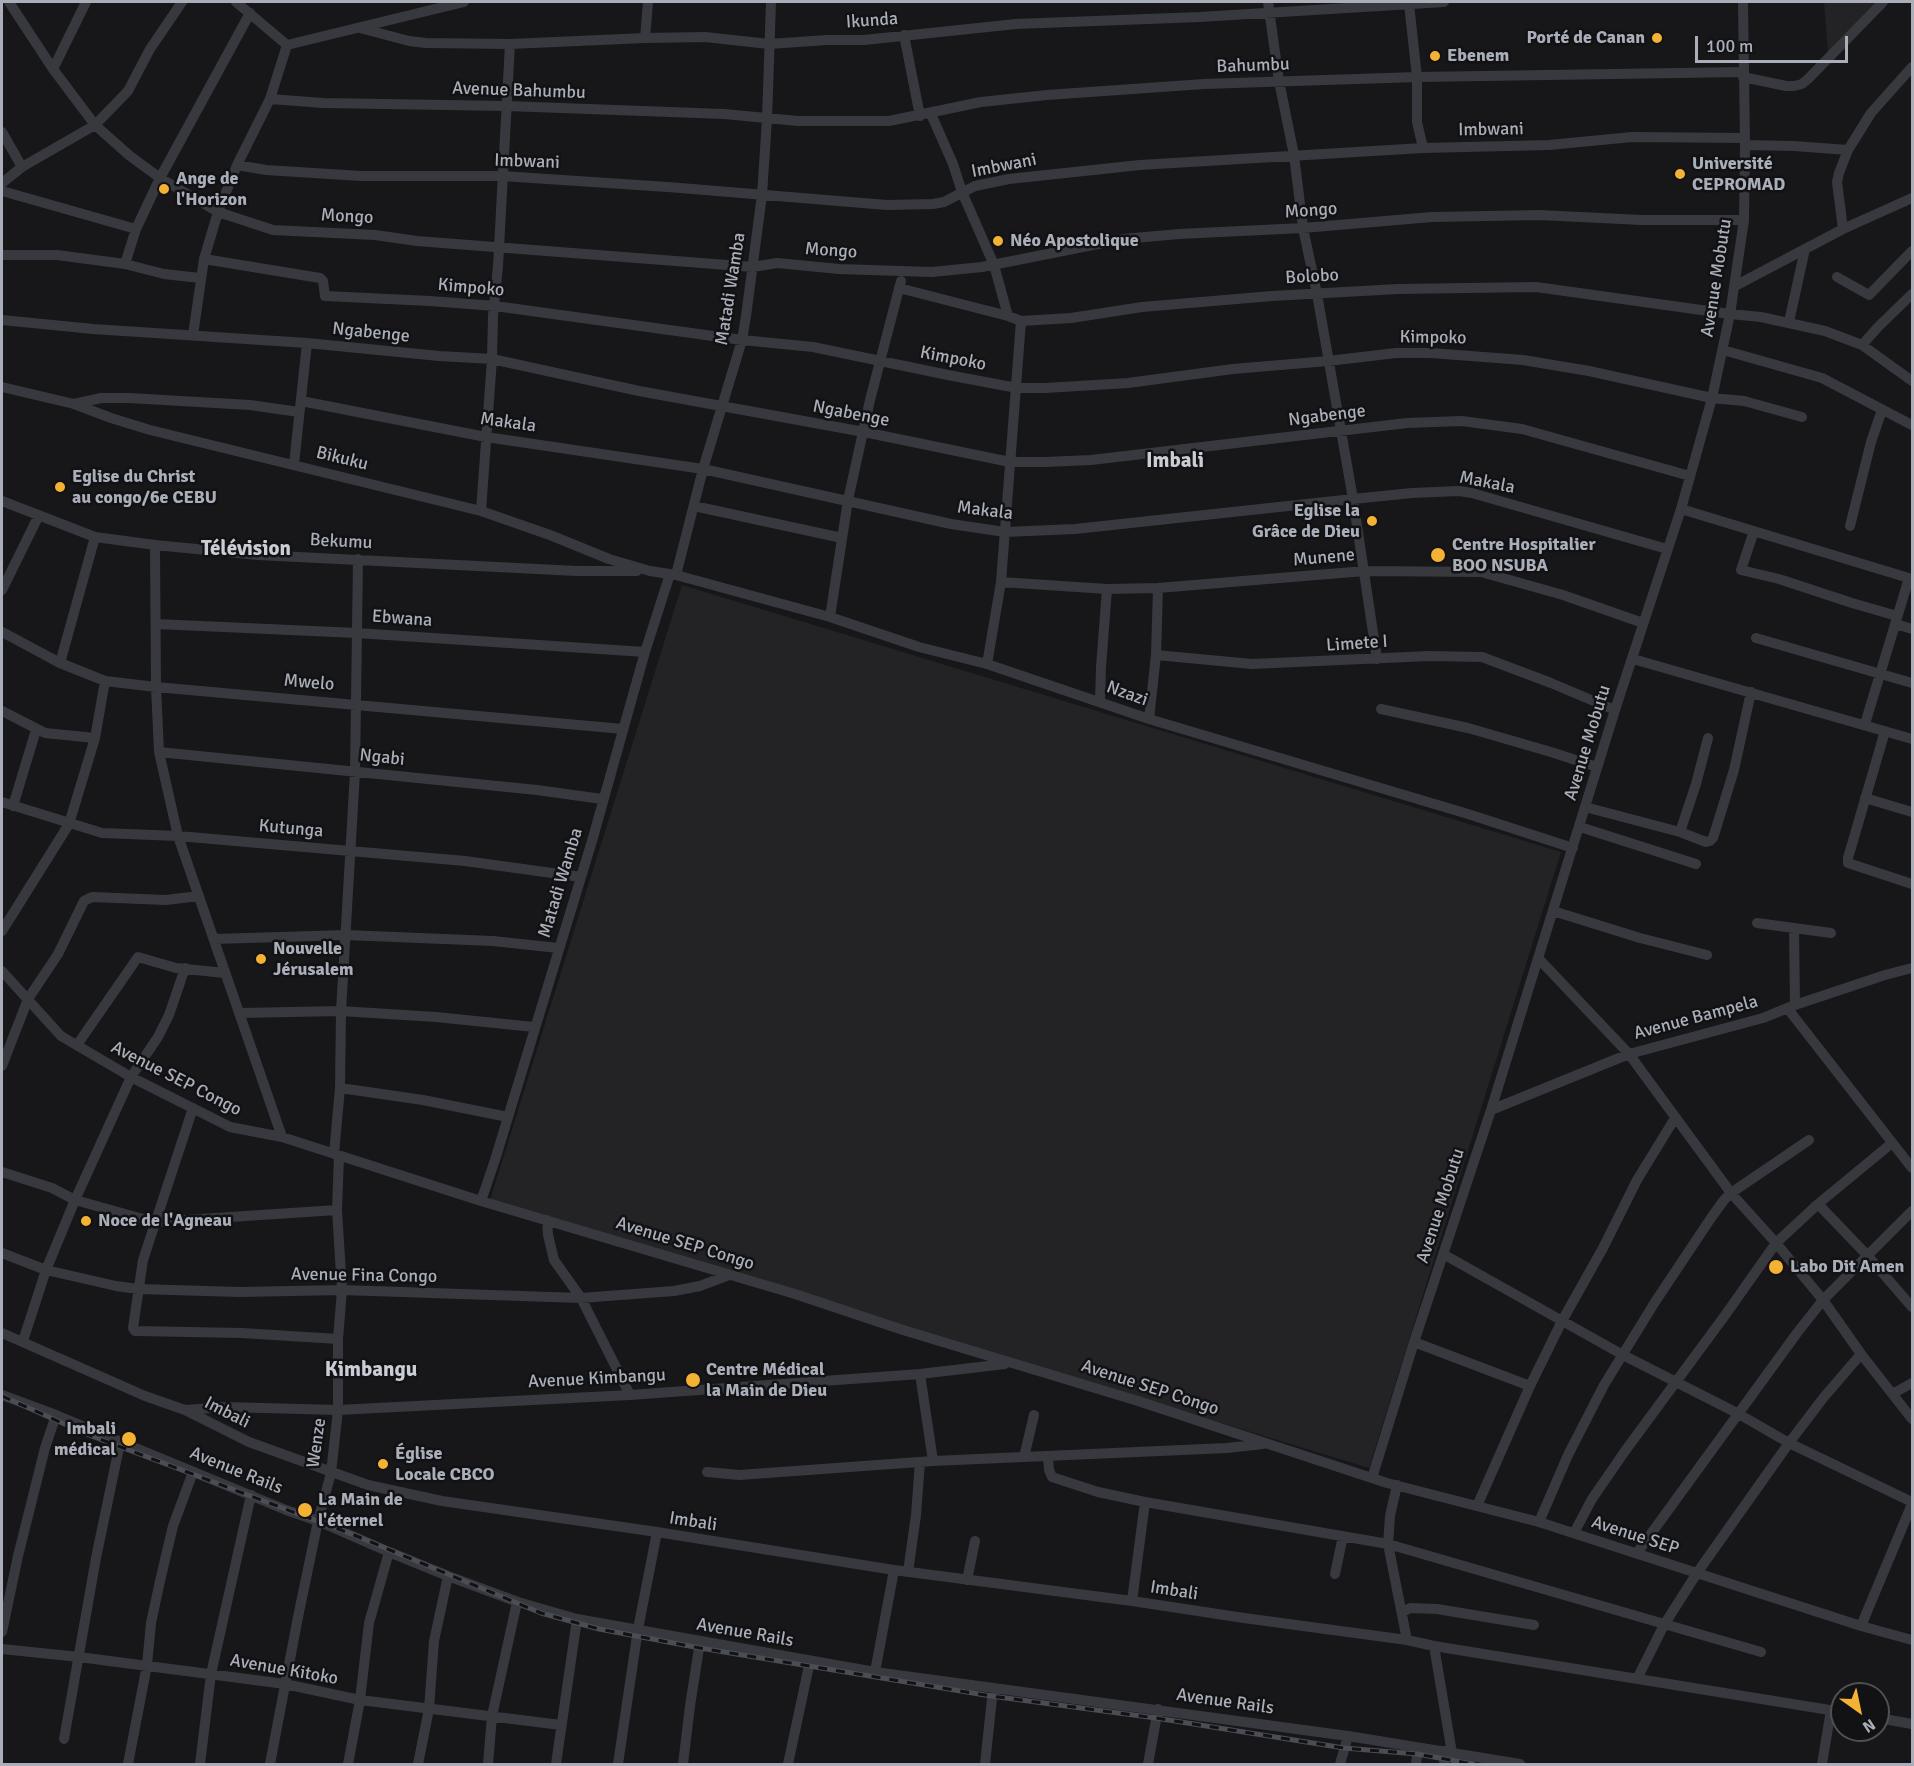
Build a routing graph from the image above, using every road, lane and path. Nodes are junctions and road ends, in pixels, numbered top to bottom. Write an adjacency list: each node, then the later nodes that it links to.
1 (9, 2): 22 (street, Mongo)
2 (87, 2): 22 (street)
3 (182, 2): 30 (street)
4 (237, 2): 14 (street)
5 (464, 2): 11 (street)
6 (648, 2): 17 (street)
7 (771, 2): 19 (street, Matadi Wamba)
8 (1444, 2): 12 (street, Ikunda)
9 (1743, 2): 23 (street, Avenue Mobutu)
10 (1883, 2): 23 (street, Bahumbu)
11 (443, 4): 15 (street)
12 (1409, 4): 13 (street, Ikunda); 24 (street)
13 (1269, 6): 16 (street, Ikunda); 25 (street)
14 (250, 13): 20 (street); 39 (street)
15 (360, 28): 18 (street, Ikunda); 20 (street)
16 (904, 35): 19 (street, Ikunda); 28 (street)
17 (645, 38): 18 (street, Ikunda); 19 (street, Ikunda)
18 (510, 44): 27 (street)
19 (769, 44): 29 (street, Matadi Wamba)
20 (287, 45): 26 (street)
21 (1912, 67): 34 (street)
22 (54, 69): 30 (street, Mongo)
23 (1743, 75): 24 (street, Bahumbu); 32 (street, Avenue Mobutu)
24 (1418, 77): 25 (street, Bahumbu); 33 (street)
25 (1279, 81): 28 (street, Bahumbu); 35 (street)
26 (270, 99): 27 (street, Avenue Bahumbu); 36 (street)
27 (507, 106): 29 (street, Avenue Bahumbu); 38 (street)
28 (925, 115): 29 (street, Bahumbu); 42 (street)
29 (768, 119): 43 (street, Matadi Wamba)
30 (95, 125): 37 (street); 39 (street, Mongo)
31 (2, 132): 37 (street)
32 (1745, 141): 33 (street, Imbwani); 34 (street, Imbwani); 46 (street, Avenue Mobutu)
33 (1423, 148): 35 (street, Imbwani)
34 (1848, 150): 49 (street)
35 (1294, 155): 42 (street, Imbwani); 47 (street)
36 (237, 165): 38 (street, Imbwani); 45 (street)
37 (22, 167): 40 (street)
38 (502, 176): 43 (street, Imbwani); 50 (street)
39 (160, 178): 45 (street, Mongo); 48 (street)
40 (2, 183)
41 (2, 190): 48 (street)
42 (962, 192): 43 (street, Imbwani); 56 (street)
43 (762, 195): 57 (street, Matadi Wamba)
44 (1912, 198): 49 (street)
45 (218, 212): 50 (street, Mongo); 54 (street)
46 (1744, 220): 47 (street, Mongo); 61 (street, Avenue Mobutu)
47 (1303, 228): 56 (street, Mongo); 63 (street)
48 (136, 229): 55 (street)
49 (1843, 229): 51 (street)
50 (498, 246): 57 (street, Mongo); 65 (street)
51 (1805, 249): 61 (street); 70 (street)
52 (1912, 250): 59 (street)
53 (2, 255): 55 (street)
54 (204, 259): 60 (street); 65 (street, Kimpoko)
55 (125, 264): 60 (street)
56 (993, 265): 58 (street, Mongo); 67 (street)
57 (753, 267): 58 (street, Mongo); 72 (street, Matadi Wamba)
58 (903, 272): 62 (street)
59 (1838, 277)
60 (200, 278): 71 (street)
61 (1735, 286): 66 (street, Avenue Mobutu)
62 (899, 288): 67 (street, Bolobo); 77 (street)
63 (1317, 294): 66 (street, Bolobo); 69 (street, Bolobo); 78 (street)
64 (1912, 294): 74 (street)
65 (495, 306): 72 (street, Kimpoko); 76 (street)
66 (1730, 314): 70 (street, Bolobo); 75 (street, Avenue Mobutu)
67 (1008, 316): 69 (street, Bolobo)
68 (2, 320): 71 (street, Ngabenge)
69 (1022, 321): 81 (street)
70 (1789, 322): 74 (street, Bolobo)
71 (193, 335): 73 (street, Ngabenge)
72 (742, 340): 77 (street, Kimpoko); 85 (street, Matadi Wamba)
73 (307, 343): 76 (street, Ngabenge); 84 (street)
74 (1862, 345): 79 (street, Bolobo)
75 (1723, 350): 82 (street, Avenue Mobutu); 86 (street)
76 (492, 359): 85 (street, Ngabenge); 91 (street)
77 (881, 361): 81 (street, Kimpoko); 89 (street)
78 (1328, 362): 81 (street, Kimpoko); 82 (street, Kimpoko); 90 (street)
79 (1912, 381)
80 (2, 387): 83 (street, Bikuku)
81 (1017, 388): 92 (street)
82 (1712, 398): 87 (street, Kimpoko); 95 (street, Avenue Mobutu)
83 (74, 404): 84 (street, Makala); 93 (street, Bikuku)
84 (300, 406): 91 (street, Makala); 93 (street)
85 (722, 406): 89 (street, Ngabenge); 94 (street, Matadi Wamba)
86 (1882, 410): 88 (street); 103 (street)
87 (1803, 417)
88 (1912, 425)
89 (864, 432): 92 (street, Ngabenge); 97 (street)
90 (1340, 432): 92 (street, Ngabenge); 95 (street, Ngabenge); 96 (street)
91 (486, 437): 94 (street, Makala); 101 (street)
92 (1010, 462): 105 (street)
93 (294, 464): 101 (street, Bikuku)
94 (703, 469): 97 (street, Makala); 99 (street, Matadi Wamba)
95 (1690, 476): 100 (street, Avenue Mobutu)
96 (1353, 499): 105 (street, Makala); 109 (street, Makala); 112 (street)
97 (848, 500): 105 (street, Makala); 107 (street)
98 (2, 501): 102 (street, Bekumu)
99 (694, 506): 107 (street); 113 (street, Matadi Wamba)
100 (1681, 509): 104 (street); 109 (street, Avenue Mobutu)
101 (481, 510): 111 (street, Bikuku)
102 (39, 515): 106 (street, Bekumu); 118 (street)
103 (1850, 526)
104 (1754, 531): 114 (street); 120 (street)
105 (1005, 532): 115 (street)
106 (95, 537): 108 (street, Bekumu); 131 (street)
107 (842, 538): 119 (street)
108 (155, 544): 110 (street, Bekumu); 122 (street)
109 (1667, 549): 121 (street, Avenue Mobutu)
110 (358, 559): 111 (street, Bekumu); 125 (street, Wenze)
111 (650, 571): 113 (street, Bikuku)
112 (1365, 571): 116 (street, Munene); 121 (street, Munene); 129 (street)
113 (673, 574): 119 (street, Nzazi); 127 (street, Matadi Wamba)
114 (1911, 579): 120 (street)
115 (1001, 582): 117 (street, Munene); 132 (street)
116 (1158, 588): 117 (street, Munene); 128 (street)
117 (1107, 589): 138 (street)
118 (2, 590)
119 (830, 617): 132 (street, Nzazi)
120 (1896, 620): 123 (street); 133 (street)
121 (1643, 623): 130 (street, Avenue Mobutu)
122 (156, 624): 125 (street, Ebwana); 136 (street)
123 (1912, 629)
124 (2, 632): 131 (street, Mwelo)
125 (357, 633): 127 (street, Ebwana); 139 (street, Wenze)
126 (1756, 638): 133 (street)
127 (645, 652): 145 (street, Matadi Wamba)
128 (1156, 654): 129 (street, Limete I); 143 (street)
129 (1377, 658): 141 (street, Limete I)
130 (1633, 659): 137 (street); 141 (street, Avenue Mobutu)
131 (60, 663): 134 (street, Mwelo)
132 (987, 664): 138 (street, Nzazi)
133 (1881, 673): 135 (street); 144 (street)
134 (105, 681): 136 (street, Mwelo); 148 (street)
135 (1912, 683)
136 (156, 687): 139 (street, Mwelo); 151 (street)
137 (1751, 692): 144 (street); 161 (street)
138 (1100, 701): 143 (street, Nzazi)
139 (355, 704): 145 (street, Mwelo); 153 (street, Wenze)
140 (1381, 709): 152 (street)
141 (1614, 710): 152 (street, Avenue Mobutu)
142 (2, 711): 146 (street)
143 (1149, 719): 163 (street, Nzazi)
144 (1865, 724): 147 (street)
145 (623, 729): 154 (street, Matadi Wamba)
146 (36, 730): 148 (street); 156 (street)
147 (1885, 731): 150 (street); 155 (street)
148 (95, 738): 159 (street)
149 (1708, 738): 161 (street)
150 (1912, 739)
151 (159, 752): 153 (street, Ngabi); 162 (street)
152 (1597, 766): 157 (street, Avenue Mobutu)
153 (355, 772): 154 (street, Ngabi); 164 (street, Wenze)
154 (602, 798): 166 (street, Matadi Wamba)
155 (1865, 798): 158 (street); 167 (street)
156 (5, 803): 159 (street, Kutunga)
157 (1586, 807): 160 (street, Avenue Mobutu); 161 (street)
158 (1912, 812)
159 (69, 824): 162 (street, Kutunga); 172 (street)
160 (1580, 827): 163 (street, Avenue Mobutu); 165 (street)
161 (1680, 832)
162 (178, 836): 164 (street, Kutunga); 168 (street)
163 (1573, 848): 169 (street, Avenue Mobutu)
164 (351, 851): 166 (street, Kutunga); 174 (street, Wenze)
165 (1696, 864)
166 (581, 877): 176 (street, Matadi Wamba)
167 (1912, 884)
168 (199, 896): 175 (street); 183 (street)
169 (1553, 911): 177 (street); 178 (street, Avenue Mobutu)
170 (1757, 923): 171 (street)
171 (1794, 928): 173 (street); 184 (street)
172 (2, 931)
173 (1831, 933)
174 (346, 935): 175 (street); 176 (street); 185 (street, Wenze)
175 (214, 939): 182 (street)
176 (558, 948): 187 (street, Matadi Wamba)
177 (1707, 956)
178 (1538, 958): 189 (street); 194 (street, Avenue Mobutu)
179 (185, 968): 182 (street); 188 (street); 191 (street)
180 (1912, 968): 184 (street, Avenue Bampela)
181 (2, 970): 183 (street, Avenue SEP Congo)
182 (225, 973): 186 (street)
183 (28, 999): 188 (street, Avenue SEP Congo); 190 (street)
184 (1792, 1007): 189 (street, Avenue Bampela); 199 (street)
185 (341, 1011): 186 (street); 187 (street); 192 (street, Wenze)
186 (240, 1014): 197 (street)
187 (534, 1027): 195 (street, Matadi Wamba)
188 (76, 1045): 191 (street, Avenue SEP Congo)
189 (1629, 1054): 194 (street, Avenue Bampela); 196 (street)
190 (2, 1066)
191 (131, 1077): 193 (street, Avenue SEP Congo); 204 (street)
192 (340, 1088): 195 (street); 200 (street, Wenze)
193 (193, 1108): 197 (street, Avenue SEP Congo); 210 (street)
194 (1491, 1110): 213 (street, Avenue Mobutu)
195 (508, 1117): 205 (street, Matadi Wamba)
196 (1675, 1118): 203 (street); 222 (street)
197 (282, 1137): 200 (street, Avenue SEP Congo)
198 (1809, 1140): 203 (street)
199 (1892, 1143): 201 (street); 206 (street)
200 (336, 1155): 205 (street, Avenue SEP Congo); 207 (street, Wenze)
201 (1912, 1168)
202 (2, 1172): 204 (street)
203 (1731, 1193): 211 (street); 228 (street)
204 (75, 1200): 210 (street); 215 (street)
205 (481, 1201): 209 (street, Avenue SEP Congo)
206 (1818, 1204): 211 (street); 214 (street)
207 (338, 1210): 210 (street); 218 (street, Wenze)
208 (1912, 1211): 214 (street)
209 (547, 1220): 216 (street, Avenue SEP Congo); 219 (street)
210 (154, 1222): 217 (street)
211 (1776, 1242): 220 (street); 231 (street)
212 (2, 1253): 215 (street, Avenue Fina Congo)
213 (1443, 1254): 222 (street); 226 (street, Avenue Mobutu)
214 (1867, 1255): 220 (street); 221 (street)
215 (46, 1270): 217 (street, Avenue Fina Congo); 225 (street)
216 (729, 1275): 219 (street, Avenue Fina Congo); 229 (street, Avenue SEP Congo)
217 (138, 1289): 218 (street, Avenue Fina Congo); 224 (street)
218 (342, 1290): 219 (street, Avenue Fina Congo); 224 (street, Wenze)
219 (581, 1298): 236 (street)
220 (1823, 1300): 227 (street); 239 (street)
221 (1912, 1307)
222 (1563, 1321): 228 (street); 233 (street)
223 (2, 1333): 225 (street, Imbali)
224 (338, 1339): 238 (street, Wenze)
225 (22, 1341): 237 (street, Imbali)
226 (1414, 1342): 233 (street); 253 (street, Avenue Mobutu)
227 (1861, 1354): 234 (street); 244 (street)
228 (1623, 1355): 231 (street); 260 (street)
229 (1009, 1363): 230 (street, Avenue Kimbangu); 245 (street, Avenue SEP Congo)
230 (920, 1374): 236 (street, Avenue Kimbangu); 248 (street)
231 (1676, 1382): 239 (street); 262 (street)
232 (1912, 1383): 234 (street)
233 (1530, 1386): 258 (street)
234 (1894, 1394): 242 (street)
235 (2, 1395): 240 (street, Avenue Rails)
236 (630, 1395): 238 (street, Avenue Kimbangu)
237 (185, 1410): 238 (street, Avenue Kimbangu); 252 (street, Imbali)
238 (338, 1410): 252 (street, Wenze)
239 (1737, 1413): 244 (street); 267 (street)
240 (56, 1415): 243 (street, Avenue Rails); 282 (street)
241 (1034, 1415): 247 (street)
242 (1912, 1419)
243 (120, 1443): 250 (street, Avenue Rails); 289 (street)
244 (1789, 1443): 257 (street); 270 (street)
245 (1267, 1444): 246 (street); 253 (street, Avenue SEP Congo)
246 (1048, 1456): 247 (street); 256 (street)
247 (1024, 1457): 248 (street)
248 (933, 1461): 249 (street)
249 (920, 1462): 251 (street); 269 (street)
250 (193, 1472): 255 (street, Avenue Rails); 291 (street)
251 (706, 1472)
252 (331, 1473): 259 (street, Wenze); 261 (street, Imbali)
253 (1372, 1478): 254 (street, Avenue SEP Congo)
254 (1397, 1485): 258 (street, Avenue SEP); 265 (street)
255 (251, 1495): 259 (street, Avenue Rails); 293 (street)
256 (1145, 1502): 263 (street); 274 (street)
257 (1912, 1503): 280 (street)
258 (1477, 1506): 260 (street, Avenue SEP)
259 (318, 1521): 266 (street, Avenue Rails); 295 (street, Wenze)
260 (1539, 1522): 262 (street, Avenue SEP)
261 (657, 1532): 268 (street, Imbali); 281 (street)
262 (1574, 1533): 267 (street, Avenue SEP)
263 (1343, 1536): 265 (street); 271 (street)
264 (975, 1541): 273 (street)
265 (1388, 1544): 276 (street); 278 (street)
266 (389, 1552): 272 (street, Avenue Rails); 297 (street)
267 (1637, 1553): 270 (street, Avenue SEP)
268 (894, 1570): 269 (street, Imbali); 292 (street)
269 (908, 1572): 273 (street, Imbali)
270 (1696, 1573): 278 (street); 280 (street, Avenue SEP)
271 (1335, 1574)
272 (448, 1576): 275 (street, Avenue Rails); 298 (street)
273 (967, 1580): 274 (street, Imbali)
274 (1132, 1601): 283 (street, Imbali)
275 (517, 1602): 277 (street, Avenue Rails); 301 (street)
276 (1403, 1612): 279 (street); 283 (street)
277 (577, 1619): 281 (street, Avenue Rails); 304 (street)
278 (1664, 1624): 288 (street); 294 (street)
279 (1534, 1625)
280 (1861, 1626): 284 (street, Avenue SEP)
281 (638, 1629): 285 (street, Avenue Rails); 318 (street)
282 (2, 1632)
283 (1407, 1640): 286 (street, Imbali)
284 (1912, 1640)
285 (700, 1642): 290 (street, Avenue Rails); 319 (street)
286 (1434, 1646): 294 (street); 309 (street)
287 (2, 1649): 289 (street, Avenue Kitoko)
288 (1761, 1652)
289 (79, 1657): 291 (street, Avenue Kitoko); 307 (street)
290 (810, 1661): 292 (street, Avenue Rails); 320 (street)
291 (147, 1665): 293 (street, Avenue Kitoko); 311 (street)
292 (875, 1672): 296 (street, Avenue Rails)
293 (211, 1674): 295 (street, Avenue Kitoko); 312 (street)
294 (1637, 1679): 300 (street)
295 (285, 1684): 297 (street, Avenue Kitoko); 313 (street, Wenze)
296 (993, 1689): 299 (street, Avenue Rails); 321 (street)
297 (360, 1700): 298 (street, Avenue Kitoko); 314 (street)
298 (429, 1709): 301 (street, Avenue Kitoko); 315 (street)
299 (1158, 1709): 306 (street, Avenue Rails); 322 (street)
300 (1830, 1710)
301 (492, 1716): 304 (street, Avenue Kitoko); 316 (street)
302 (1890, 1720): 303 (street)
303 (1912, 1724)
304 (561, 1725): 317 (street)
305 (1830, 1734): 327 (street)
306 (1348, 1736): 308 (street, Avenue Rails); 323 (street)
307 (64, 1739)
308 (1418, 1748): 309 (street, Avenue Rails); 324 (street)
309 (1449, 1752): 310 (street, Avenue Rails); 325 (street)
310 (1495, 1762): 326 (street, Avenue Rails)
311 (128, 1764)
312 (200, 1764)
313 (270, 1764)
314 (348, 1764)
315 (418, 1764)
316 (488, 1764)
317 (556, 1764)
318 (618, 1764)
319 (683, 1764)
320 (788, 1764)
321 (984, 1764)
322 (1148, 1764)
323 (1340, 1764)
324 (1416, 1764)
325 (1444, 1764)
326 (1520, 1764)
327 (1822, 1764)

